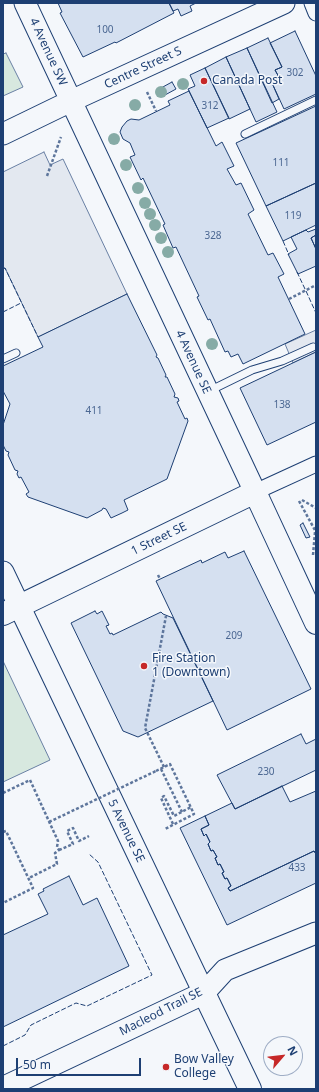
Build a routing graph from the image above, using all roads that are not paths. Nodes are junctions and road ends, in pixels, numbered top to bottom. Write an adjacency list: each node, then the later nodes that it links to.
1 (25, 3): 6 (main road, 4 Avenue SW)
2 (284, 3): 6 (main road, Centre Street S)
3 (312, 3): 4 (street)
4 (316, 13)
5 (316, 100): 8 (lane)
6 (71, 101): 7 (main road, Centre Street S); 12 (main road, 4 Avenue SE)
7 (3, 134)
8 (245, 134)
9 (313, 347): 12 (lane)
10 (16, 353): 11 (lane)
11 (3, 359)
12 (207, 392): 14 (main road, 4 Avenue SE)
13 (316, 464): 14 (street, 1 Street SE)
14 (255, 492): 16 (main road, 1 Street SE); 17 (main road, 4 Avenue SE)
15 (3, 572): 16 (main road, 5 Avenue SE)
16 (11, 610): 19 (main road, 5 Avenue SE)
17 (316, 623)
18 (316, 933): 19 (main road, Macleod Trail SE)
19 (204, 993): 20 (main road, Macleod Trail SE); 21 (main road, 5 Avenue SE)
20 (3, 1088)
21 (250, 1089)

